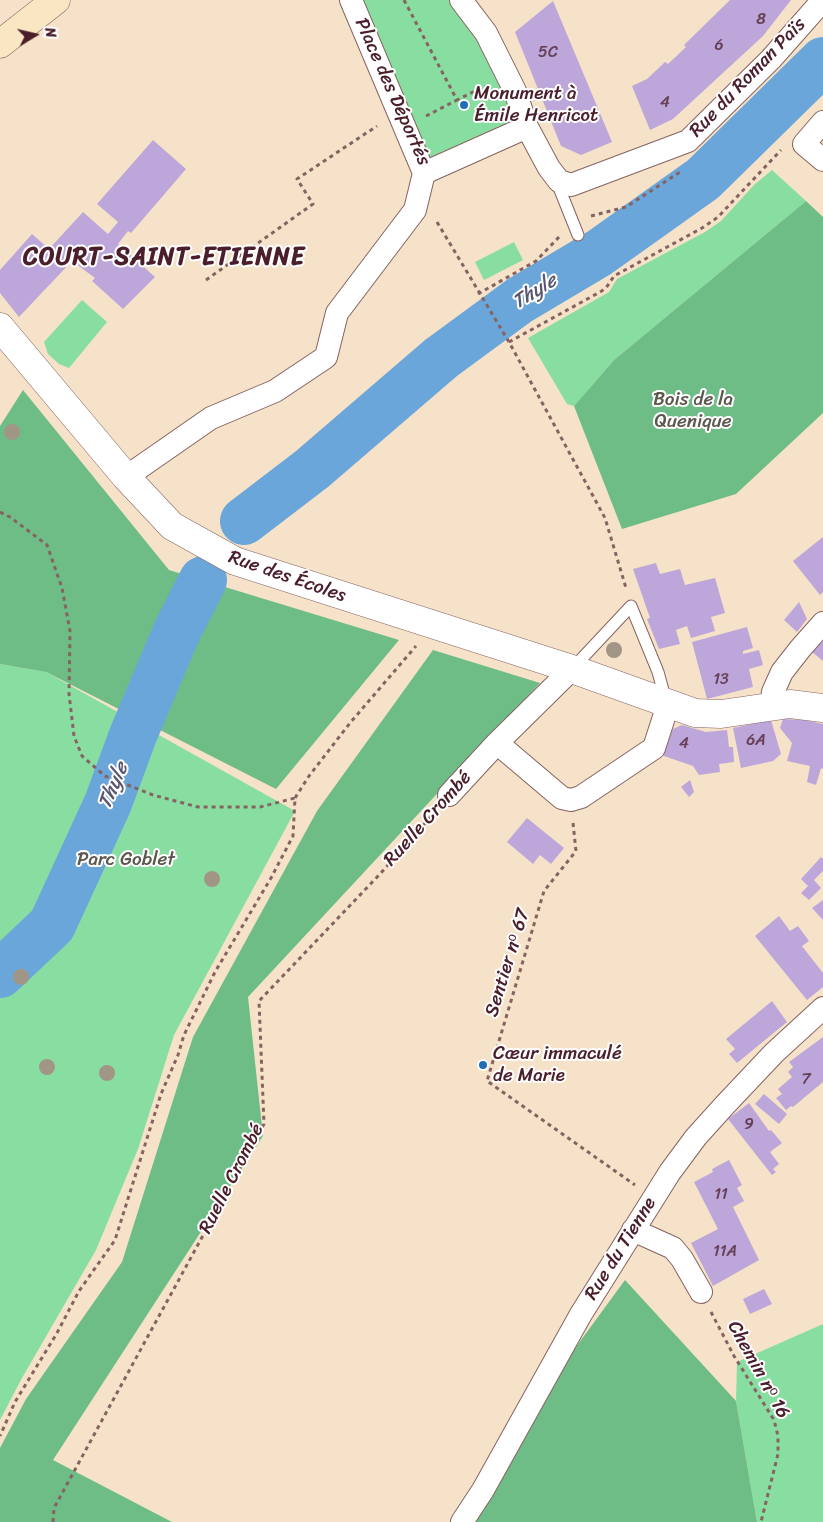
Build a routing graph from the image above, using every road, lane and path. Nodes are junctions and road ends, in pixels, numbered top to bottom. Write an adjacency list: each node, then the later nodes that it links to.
1 (56, 0): 6 (main road)
2 (351, 0): 11 (street, Place des Déportés)
3 (404, 0): 8 (path)
4 (461, 0): 7 (street)
5 (823, 0): 16 (street, Rue du Roman Païs)
6 (0, 44)
7 (508, 75): 8 (path); 12 (street)
8 (457, 100): 11 (path)
9 (383, 122): 19 (path)
10 (823, 122): 14 (street)
11 (405, 126): 15 (street, Place des Déportés)
12 (527, 127): 15 (street, Place des Déportés); 16 (street)
13 (786, 145): 21 (path)
14 (823, 160)
15 (424, 174): 22 (street)
16 (556, 179): 18 (lane)
17 (434, 217): 21 (path)
18 (578, 235)
19 (206, 280)
20 (0, 327): 22 (street, Rue des Écoles)
21 (509, 342): 24 (path)
22 (126, 477): 26 (street, Rue des Écoles)
23 (0, 512): 33 (path)
24 (631, 606): 27 (lane); 28 (lane)
25 (823, 623): 29 (street)
26 (434, 625): 27 (street, Rue des Écoles); 33 (path)
27 (572, 670): 28 (street, Rue des Écoles); 31 (street, Ruelle Crombé)
28 (666, 702): 29 (street, Rue des Écoles); 34 (street)
29 (771, 706): 30 (street, Rue des Écoles)
30 (823, 708)
31 (497, 743): 32 (street, Ruelle Crombé); 34 (street)
32 (450, 795): 40 (path, Ruelle Crombé)
33 (295, 798): 39 (path)
34 (571, 800): 36 (path, Sentier nᵒ 67)
35 (823, 1008): 37 (street, Rue du Tienne)
36 (637, 1186)
37 (633, 1230): 38 (street); 41 (street, Rue du Tienne)
38 (701, 1292): 42 (path, Chemin nᵒ 16)
39 (0, 1436)
40 (53, 1522)
41 (462, 1522)
42 (761, 1522)

